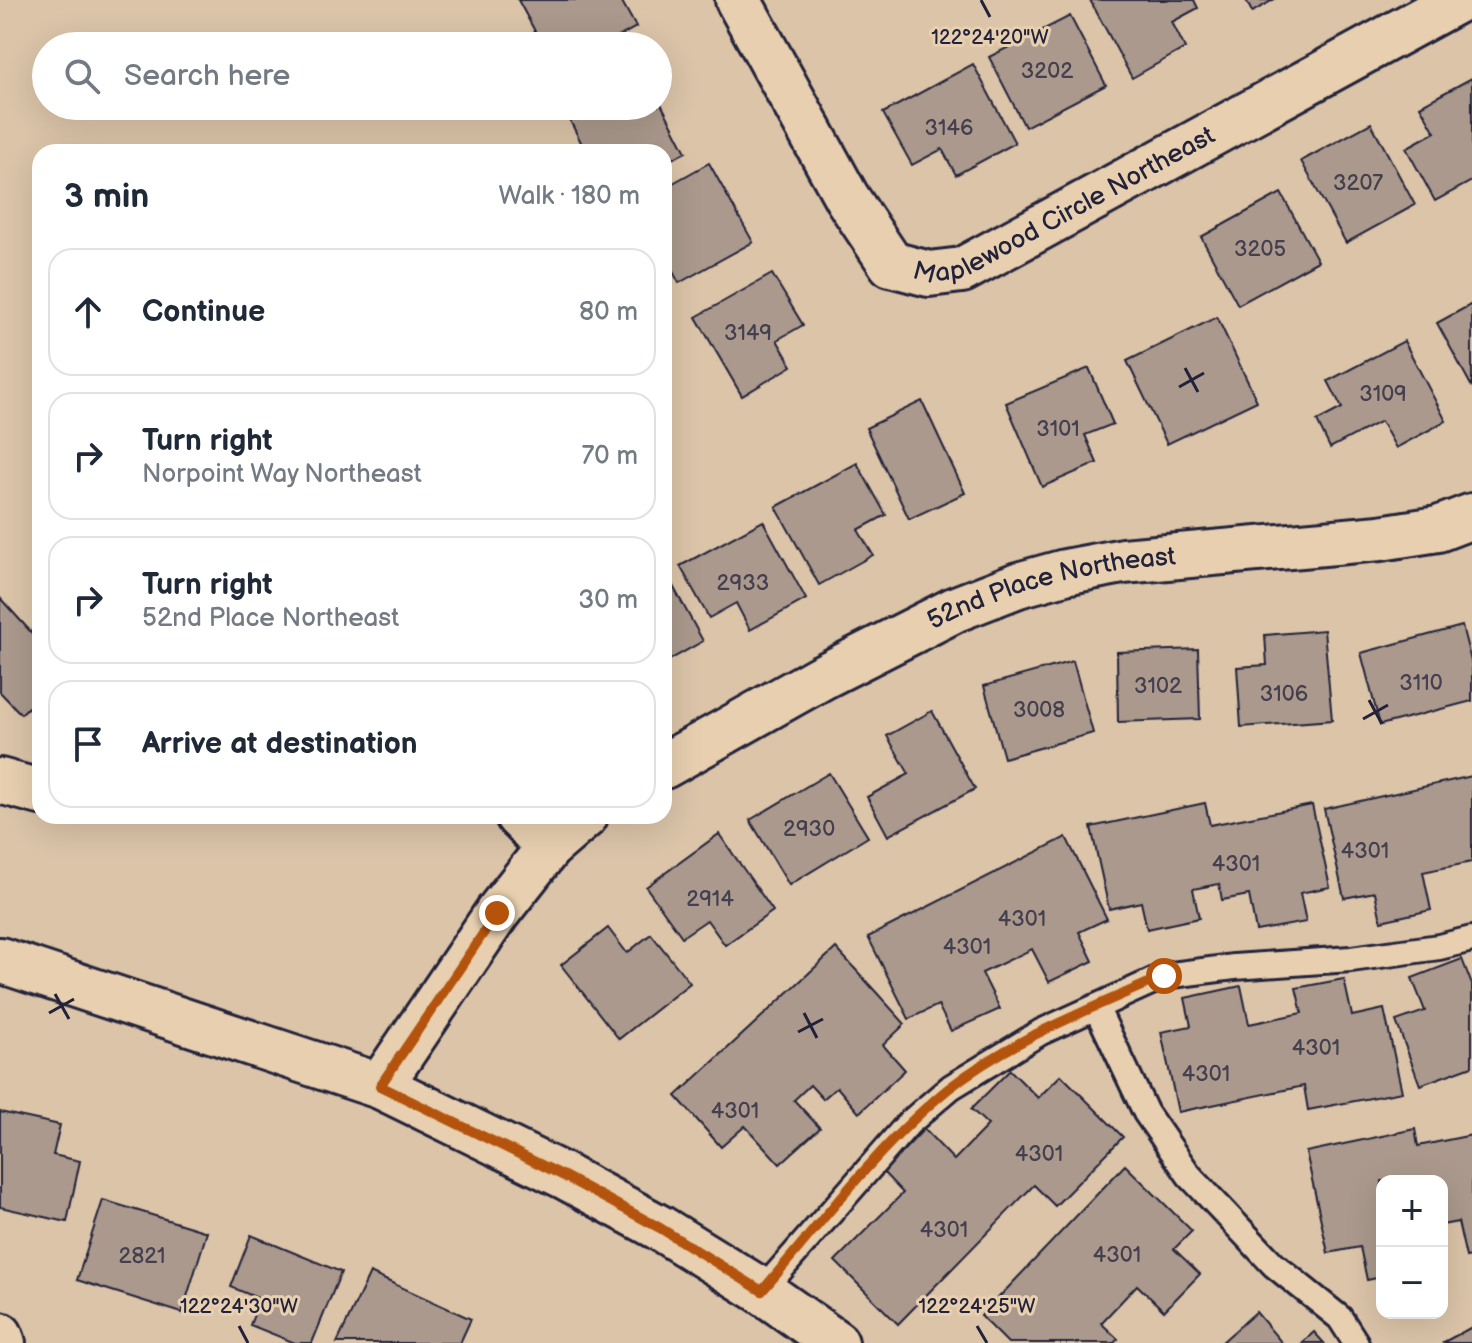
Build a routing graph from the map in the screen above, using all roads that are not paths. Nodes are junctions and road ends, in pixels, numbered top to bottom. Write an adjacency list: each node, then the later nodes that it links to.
1 (738, 0): 2 (street, Maplewood Circle Northeast)
2 (1458, 0)
3 (1472, 516): 4 (street, 52nd Place Northeast)
4 (672, 762)
5 (0, 781): 6 (street)
6 (32, 790)
7 (526, 824): 9 (street)
8 (576, 824): 9 (street)
9 (549, 847): 13 (street)
10 (1472, 939): 12 (lane)
11 (0, 960): 13 (street)
12 (1096, 1007): 14 (lane); 18 (lane)
13 (380, 1086): 14 (street)
14 (762, 1291): 17 (street)
15 (0, 1335): 16 (street)
16 (3, 1343)
17 (836, 1343)
18 (1356, 1343)

